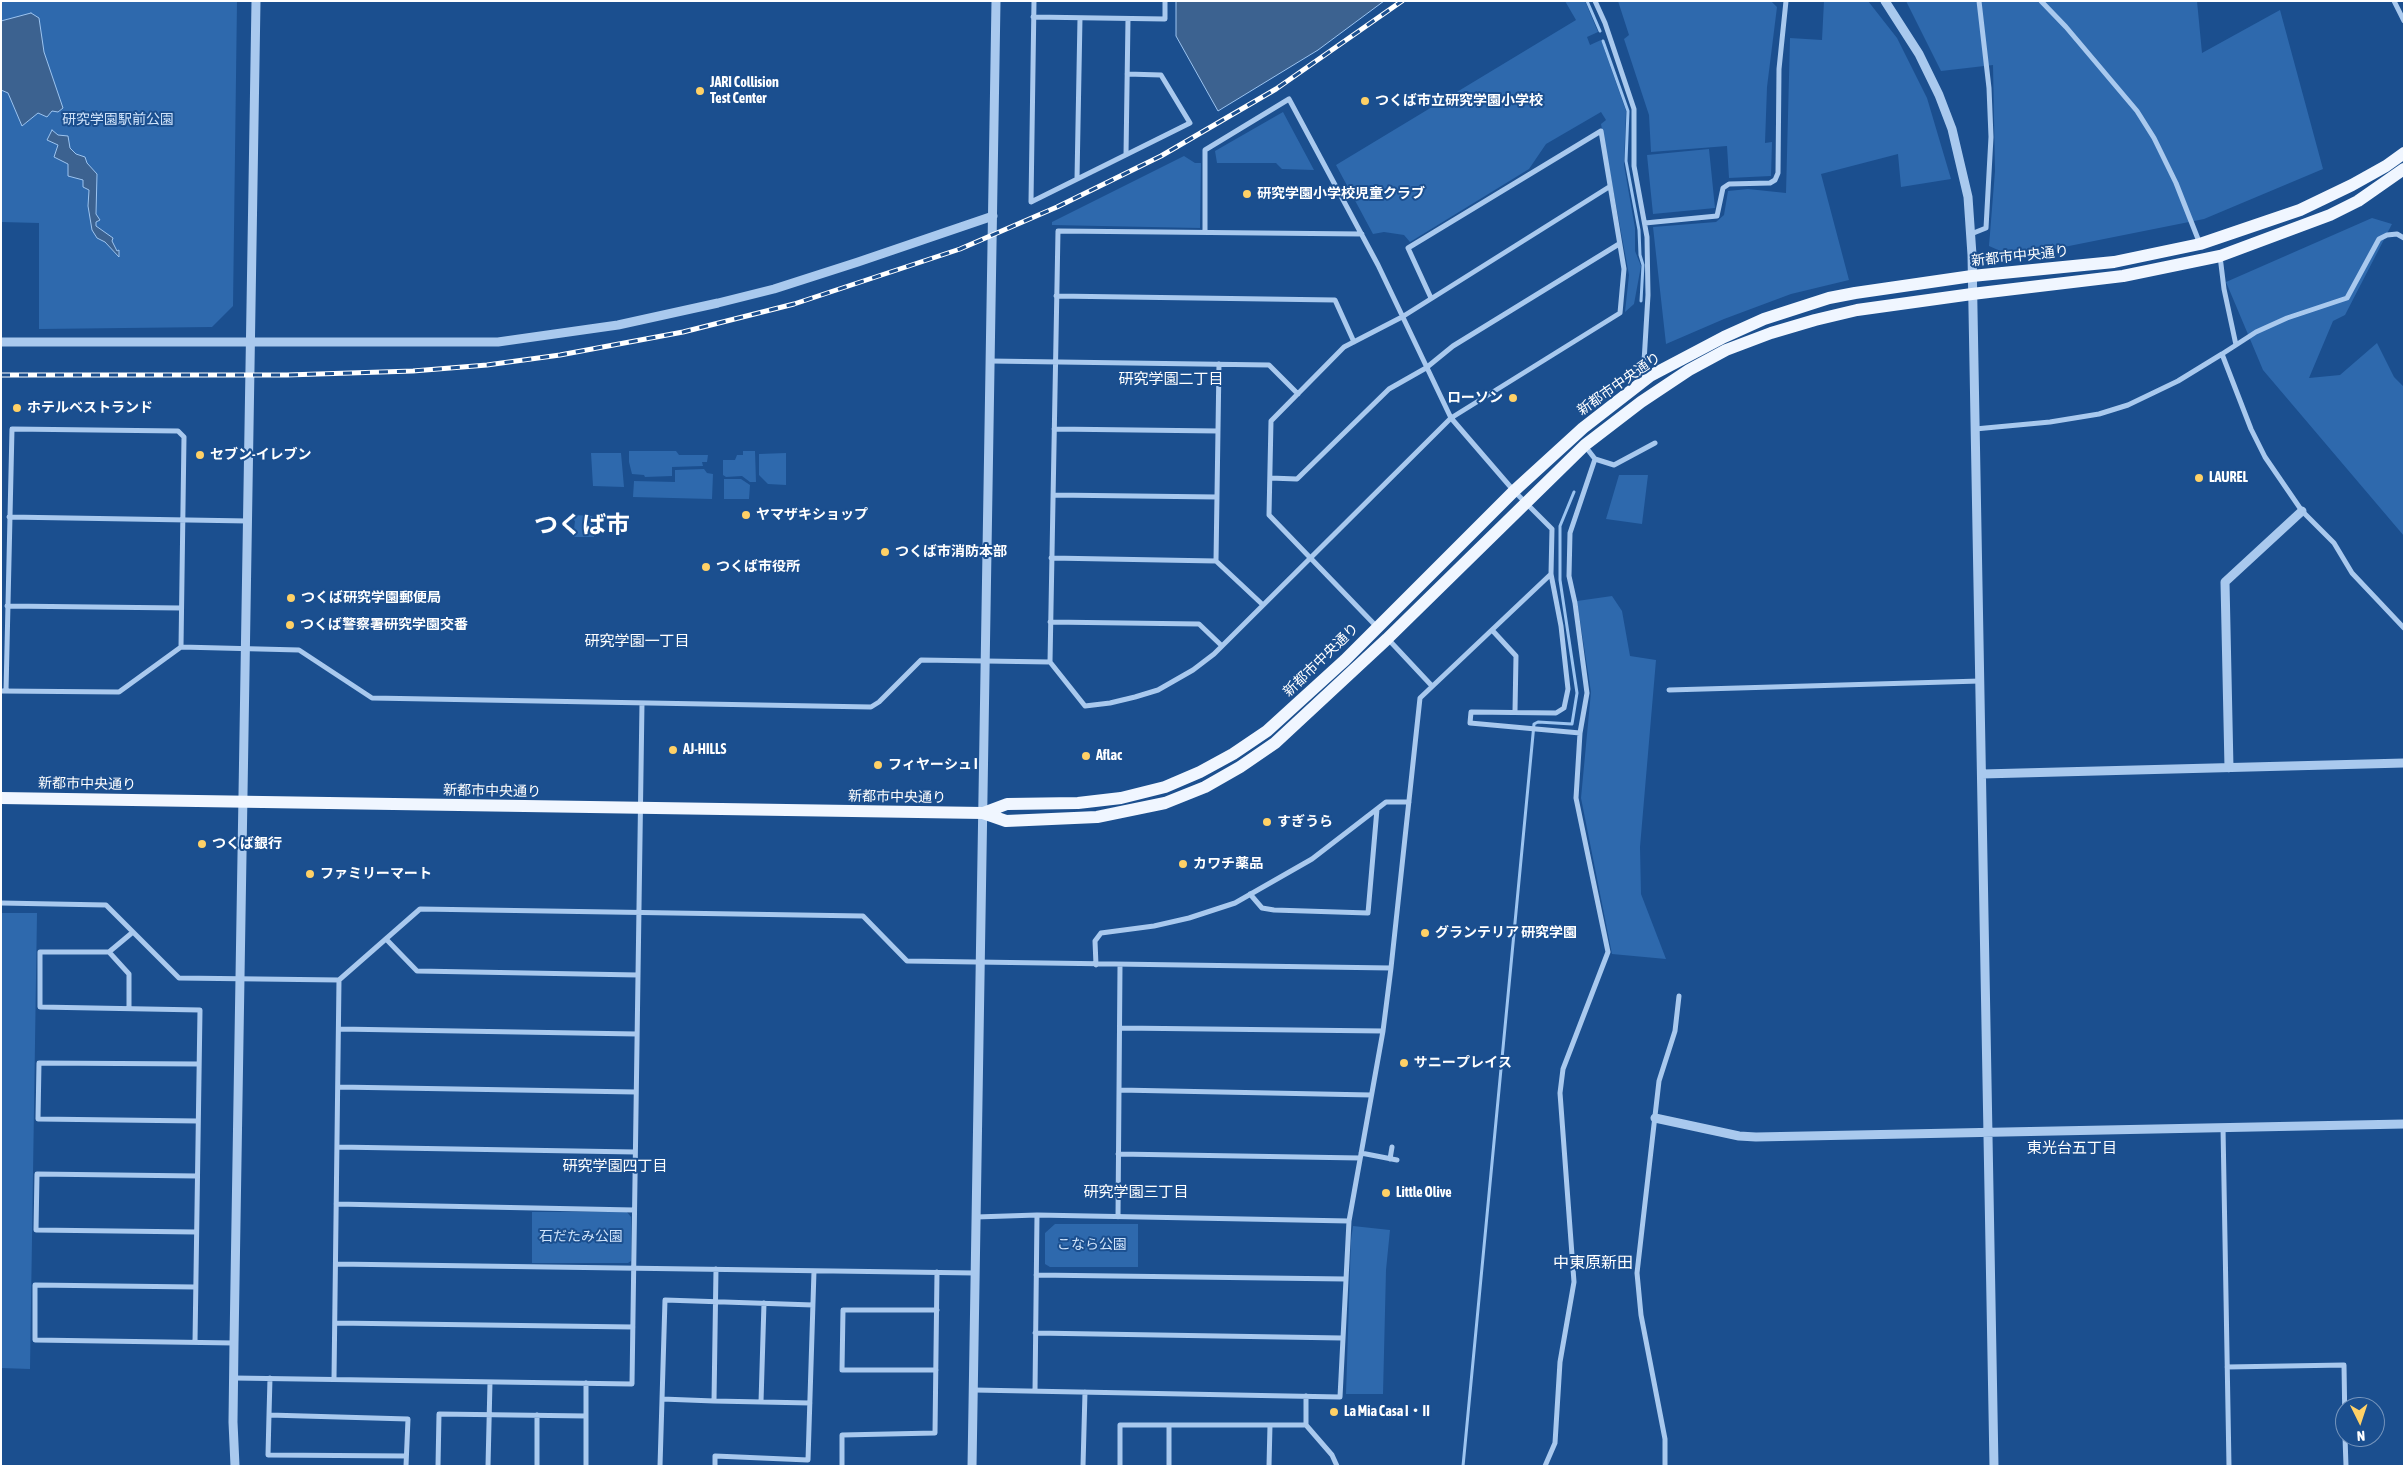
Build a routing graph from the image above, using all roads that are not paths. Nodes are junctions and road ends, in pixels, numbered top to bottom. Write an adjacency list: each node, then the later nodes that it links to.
1 (256, 1): 36 (street)
2 (996, 1): 21 (street)
3 (1034, 1): 11 (street)
4 (1165, 1): 13 (street)
5 (1595, 1): 22 (street)
6 (1786, 1): 22 (street)
7 (1885, 1): 25 (street)
8 (1979, 1): 25 (street)
9 (2041, 1): 28 (street)
10 (2394, 1): 14 (street)
11 (1033, 17): 12 (street); 19 (street)
12 (1080, 18): 13 (street); 19 (street)
13 (1128, 18): 15 (street)
14 (2404, 21)
15 (1127, 74): 17 (street); 17 (street)
16 (2404, 153): 28 (main road, 新都市中央通り)
17 (1126, 155): 19 (street)
18 (2404, 170): 29 (main road, 新都市中央通り)
19 (1077, 179)
20 (1609, 187): 27 (street); 33 (street); 33 (street)
21 (993, 216): 36 (street); 40 (street)
22 (1645, 223): 44 (street)
23 (1205, 232): 24 (street); 24 (street); 32 (street)
24 (1362, 234): 34 (street)
25 (1970, 234): 30 (street)
26 (2404, 238): 38 (street)
27 (1619, 244): 43 (street); 46 (street)
28 (2200, 244): 30 (main road, 新都市中央通り)
29 (2220, 256): 31 (main road, 新都市中央通り); 38 (street)
30 (1972, 276): 31 (street); 44 (main road, 新都市中央通り)
31 (1972, 294): 48 (street); 51 (main road, 新都市中央通り)
32 (1056, 296): 37 (street); 41 (street)
33 (1432, 298): 34 (street)
34 (1402, 317): 37 (street); 43 (street)
35 (1, 342): 36 (street)
36 (250, 342): 61 (street)
37 (1354, 342): 45 (street)
38 (2236, 345): 39 (street)
39 (2222, 354): 48 (street); 58 (street)
40 (990, 361): 41 (street); 77 (street)
41 (1055, 362): 42 (street); 47 (street)
42 (1219, 364): 45 (street); 49 (street)
43 (1426, 368): 46 (street); 53 (street)
44 (1650, 376): 54 (main road, 新都市中央通り)
45 (1298, 394): 53 (street)
46 (1451, 418): 54 (street); 62 (street)
47 (1054, 429): 49 (street); 55 (street)
48 (1975, 429): 79 (street)
49 (1218, 431): 56 (street)
50 (1655, 443): 52 (street)
51 (1585, 445): 52 (street); 57 (main road, 新都市中央通り)
52 (1595, 459): 85 (street)
53 (1270, 478): 62 (street)
54 (1514, 491): 57 (street); 70 (main road, 新都市中央通り)
55 (1053, 494): 56 (street); 63 (street)
56 (1217, 497): 64 (street)
57 (1525, 502): 65 (street); 73 (main road, 新都市中央通り)
58 (2302, 511): 71 (street); 87 (street)
59 (10, 517): 60 (street); 60 (street); 67 (street)
60 (182, 520): 61 (street); 68 (street)
61 (248, 521): 76 (street)
62 (1311, 556): 66 (street); 70 (street)
63 (1052, 558): 64 (street); 69 (street)
64 (1216, 561): 66 (street)
65 (1551, 574): 72 (street); 84 (street)
66 (1263, 605): 74 (street)
67 (7, 606): 68 (street); 82 (street)
68 (181, 608): 75 (street)
69 (1050, 622): 74 (street); 78 (street)
70 (1377, 627): 94 (main road, 新都市中央通り)
71 (2404, 628)
72 (1492, 630): 80 (street); 84 (street)
73 (1387, 639): 80 (street); 94 (main road, 新都市中央通り)
74 (1222, 646): 78 (street)
75 (181, 647): 76 (street); 82 (street)
76 (245, 649): 83 (street); 90 (street)
77 (984, 661): 78 (street); 83 (street); 94 (street)
78 (1050, 662)
79 (1980, 681): 81 (street); 88 (street)
80 (1432, 686): 91 (street)
81 (1669, 690)
82 (4, 691)
83 (642, 703): 92 (street)
84 (1515, 711): 85 (street)
85 (1580, 733): 198 (street)
86 (2404, 763): 87 (street)
87 (2229, 768): 88 (street)
88 (1982, 774): 123 (street)
89 (1, 798): 90 (main road, 新都市中央通り)
90 (242, 802): 92 (main road, 新都市中央通り); 106 (street)
91 (1409, 802): 93 (street); 104 (street)
92 (641, 808): 94 (main road, 新都市中央通り); 97 (street)
93 (1377, 809): 95 (street); 95 (street)
94 (983, 813): 101 (street)
95 (1250, 894): 102 (street)
96 (1, 903): 98 (street)
97 (639, 912): 99 (street); 101 (street); 105 (street)
98 (132, 932): 100 (street); 106 (street)
99 (386, 939): 105 (street); 107 (street)
100 (109, 952): 109 (street); 109 (street)
101 (981, 962): 102 (street); 135 (street)
102 (1096, 965): 103 (street)
103 (1120, 966): 104 (street); 111 (street)
104 (1392, 968): 112 (street)
105 (638, 975): 113 (street)
106 (240, 978): 107 (street); 157 (street)
107 (339, 980): 110 (street)
108 (1679, 996): 119 (street)
109 (129, 1008): 114 (street)
110 (338, 1028): 113 (street); 115 (street)
111 (1120, 1028): 112 (street); 116 (street)
112 (1383, 1031): 118 (street)
113 (637, 1034): 117 (street)
114 (199, 1064): 120 (street); 120 (street)
115 (338, 1087): 117 (street); 124 (street)
116 (1119, 1090): 118 (street); 127 (street)
117 (636, 1092): 126 (street)
118 (1371, 1095): 128 (street)
119 (1655, 1118): 123 (street); 199 (street)
120 (198, 1121): 131 (street)
121 (2404, 1124): 122 (street)
122 (2223, 1127): 123 (street); 158 (street)
123 (1988, 1132): 200 (street)
124 (337, 1147): 126 (street); 132 (street)
125 (1392, 1147): 129 (street)
126 (635, 1152): 133 (street)
127 (1118, 1154): 128 (street); 136 (street)
128 (1360, 1156): 129 (street); 137 (street)
129 (1390, 1159): 130 (street)
130 (1397, 1160)
131 (197, 1176): 138 (street); 138 (street)
132 (336, 1204): 133 (street); 139 (street)
133 (634, 1210): 140 (street)
134 (1037, 1215): 135 (street); 136 (street); 145 (street)
135 (976, 1217): 144 (street)
136 (1118, 1217): 137 (street)
137 (1349, 1222): 146 (street)
138 (196, 1232): 147 (street)
139 (336, 1264): 140 (street); 152 (street)
140 (634, 1268): 141 (street); 153 (street)
141 (716, 1269): 142 (street); 148 (street)
142 (814, 1271): 143 (street); 150 (street)
143 (937, 1272): 144 (street); 151 (street)
144 (975, 1273): 165 (street)
145 (1036, 1275): 146 (street); 154 (street)
146 (1345, 1279): 155 (street)
147 (195, 1287): 156 (street); 156 (street)
148 (716, 1302): 149 (street); 170 (street); 171 (street)
149 (764, 1304): 150 (street); 172 (street)
150 (813, 1305): 173 (street)
151 (937, 1310): 159 (street); 159 (street)
152 (335, 1323): 153 (street); 162 (street)
153 (633, 1327): 164 (street)
154 (1035, 1333): 155 (street); 166 (street)
155 (1342, 1338): 168 (street)
156 (195, 1342): 157 (street)
157 (234, 1343): 160 (street)
158 (2227, 1367): 169 (street); 201 (street)
159 (936, 1370): 191 (street)
160 (234, 1378): 161 (street); 183 (street)
161 (270, 1378): 162 (street); 174 (street)
162 (334, 1379): 163 (street)
163 (490, 1382): 164 (street); 175 (street)
164 (586, 1383): 177 (street)
165 (974, 1390): 166 (street); 192 (street)
166 (1034, 1391): 167 (street)
167 (1085, 1392): 168 (street); 193 (street)
168 (1306, 1396): 180 (street)
169 (2344, 1397)
170 (662, 1399): 171 (street); 189 (street)
171 (714, 1401): 172 (street)
172 (761, 1402): 173 (street)
173 (810, 1403): 190 (street)
174 (268, 1415): 182 (street); 182 (street)
175 (489, 1415): 176 (street); 185 (street); 186 (street)
176 (537, 1415): 177 (street); 187 (street)
177 (586, 1416): 188 (street)
178 (1169, 1425): 179 (street); 194 (street); 195 (street)
179 (1270, 1425): 180 (street); 196 (street)
180 (1306, 1425): 197 (street)
181 (2345, 1447): 202 (street)
182 (406, 1456): 184 (street)
183 (235, 1466)
184 (406, 1466)
185 (438, 1466)
186 (488, 1466)
187 (537, 1466)
188 (586, 1466)
189 (660, 1466)
190 (715, 1466)
191 (842, 1466)
192 (972, 1466)
193 (1083, 1466)
194 (1120, 1466)
195 (1169, 1466)
196 (1269, 1466)
197 (1337, 1466)
198 (1545, 1466)
199 (1665, 1466)
200 (1994, 1466)
201 (2229, 1466)
202 (2346, 1466)

